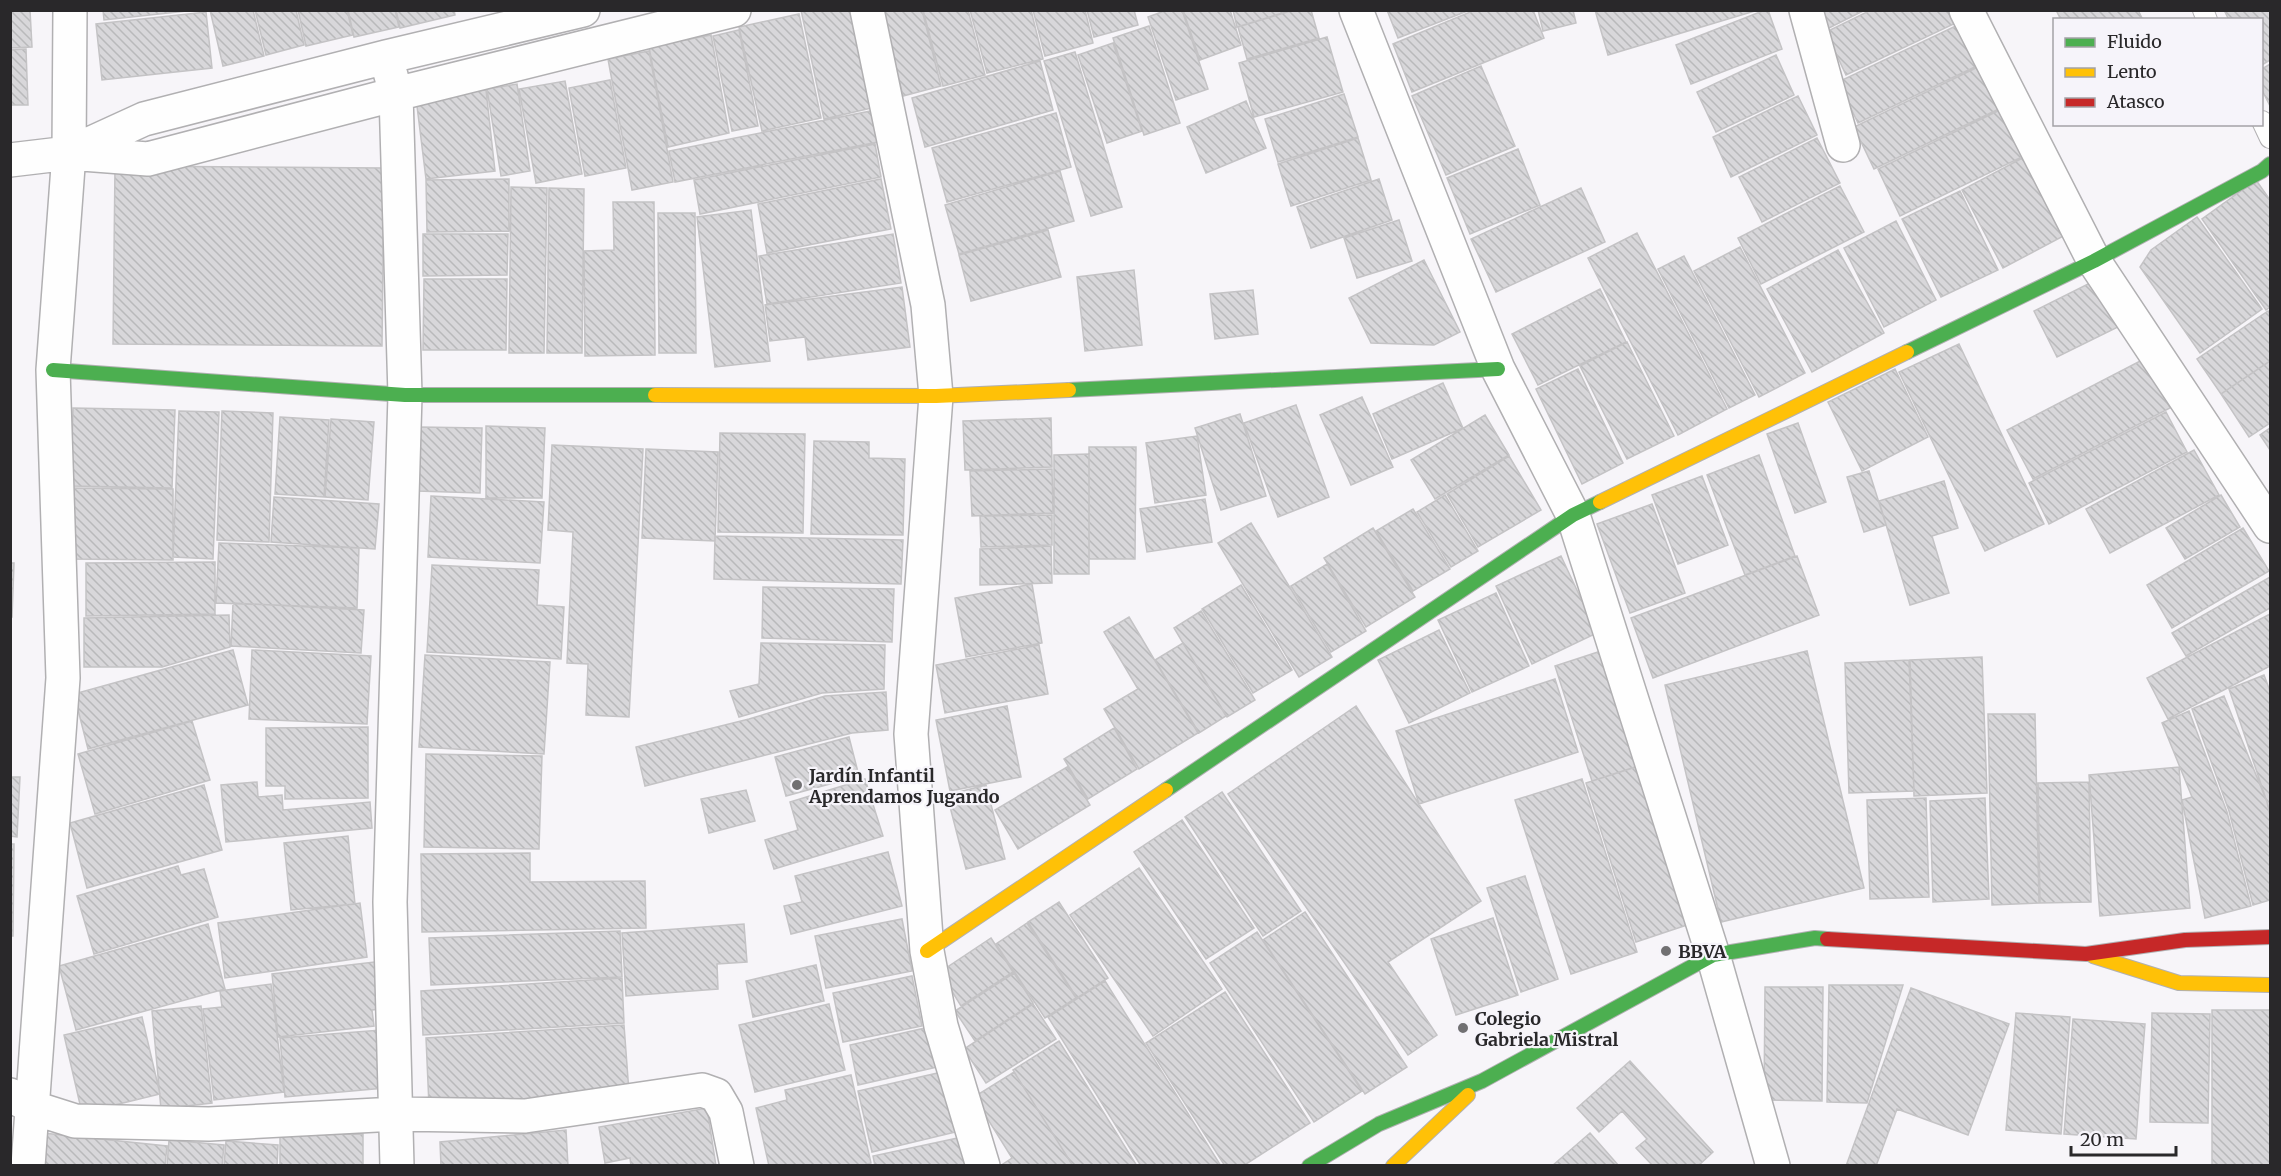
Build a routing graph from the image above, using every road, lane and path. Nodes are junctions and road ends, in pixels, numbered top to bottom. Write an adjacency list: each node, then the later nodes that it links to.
1 (69, 10): 13 (street)
2 (734, 10): 9 (street)
3 (867, 10): 20 (street)
4 (1356, 10): 17 (street)
5 (1806, 10): 12 (street)
6 (1966, 10): 16 (street)
7 (582, 11): 8 (street)
8 (386, 57): 9 (street); 13 (street)
9 (396, 94): 13 (street); 19 (street)
10 (2263, 123): 11 (lane)
11 (2271, 138)
12 (1844, 145)
13 (69, 153): 14 (street); 18 (street)
14 (10, 160)
15 (2268, 172): 16 (street)
16 (2094, 261): 21 (street); 22 (street)
17 (1498, 369): 20 (street); 21 (street)
18 (53, 370): 19 (street); 29 (street)
19 (405, 395): 20 (street); 30 (street)
20 (936, 396): 24 (street)
21 (1574, 515): 24 (street); 26 (street)
22 (2271, 526)
23 (2271, 937): 25 (street)
24 (927, 951): 34 (street)
25 (2086, 954): 26 (street); 27 (street)
26 (1713, 955): 28 (street); 37 (street)
27 (2271, 985)
28 (1482, 1081): 35 (street); 36 (street)
29 (22, 1101): 30 (street); 31 (street)
30 (396, 1114): 32 (street); 33 (street)
31 (28, 1166)
32 (397, 1166)
33 (737, 1166)
34 (983, 1166)
35 (1309, 1166)
36 (1393, 1166)
37 (1773, 1166)

